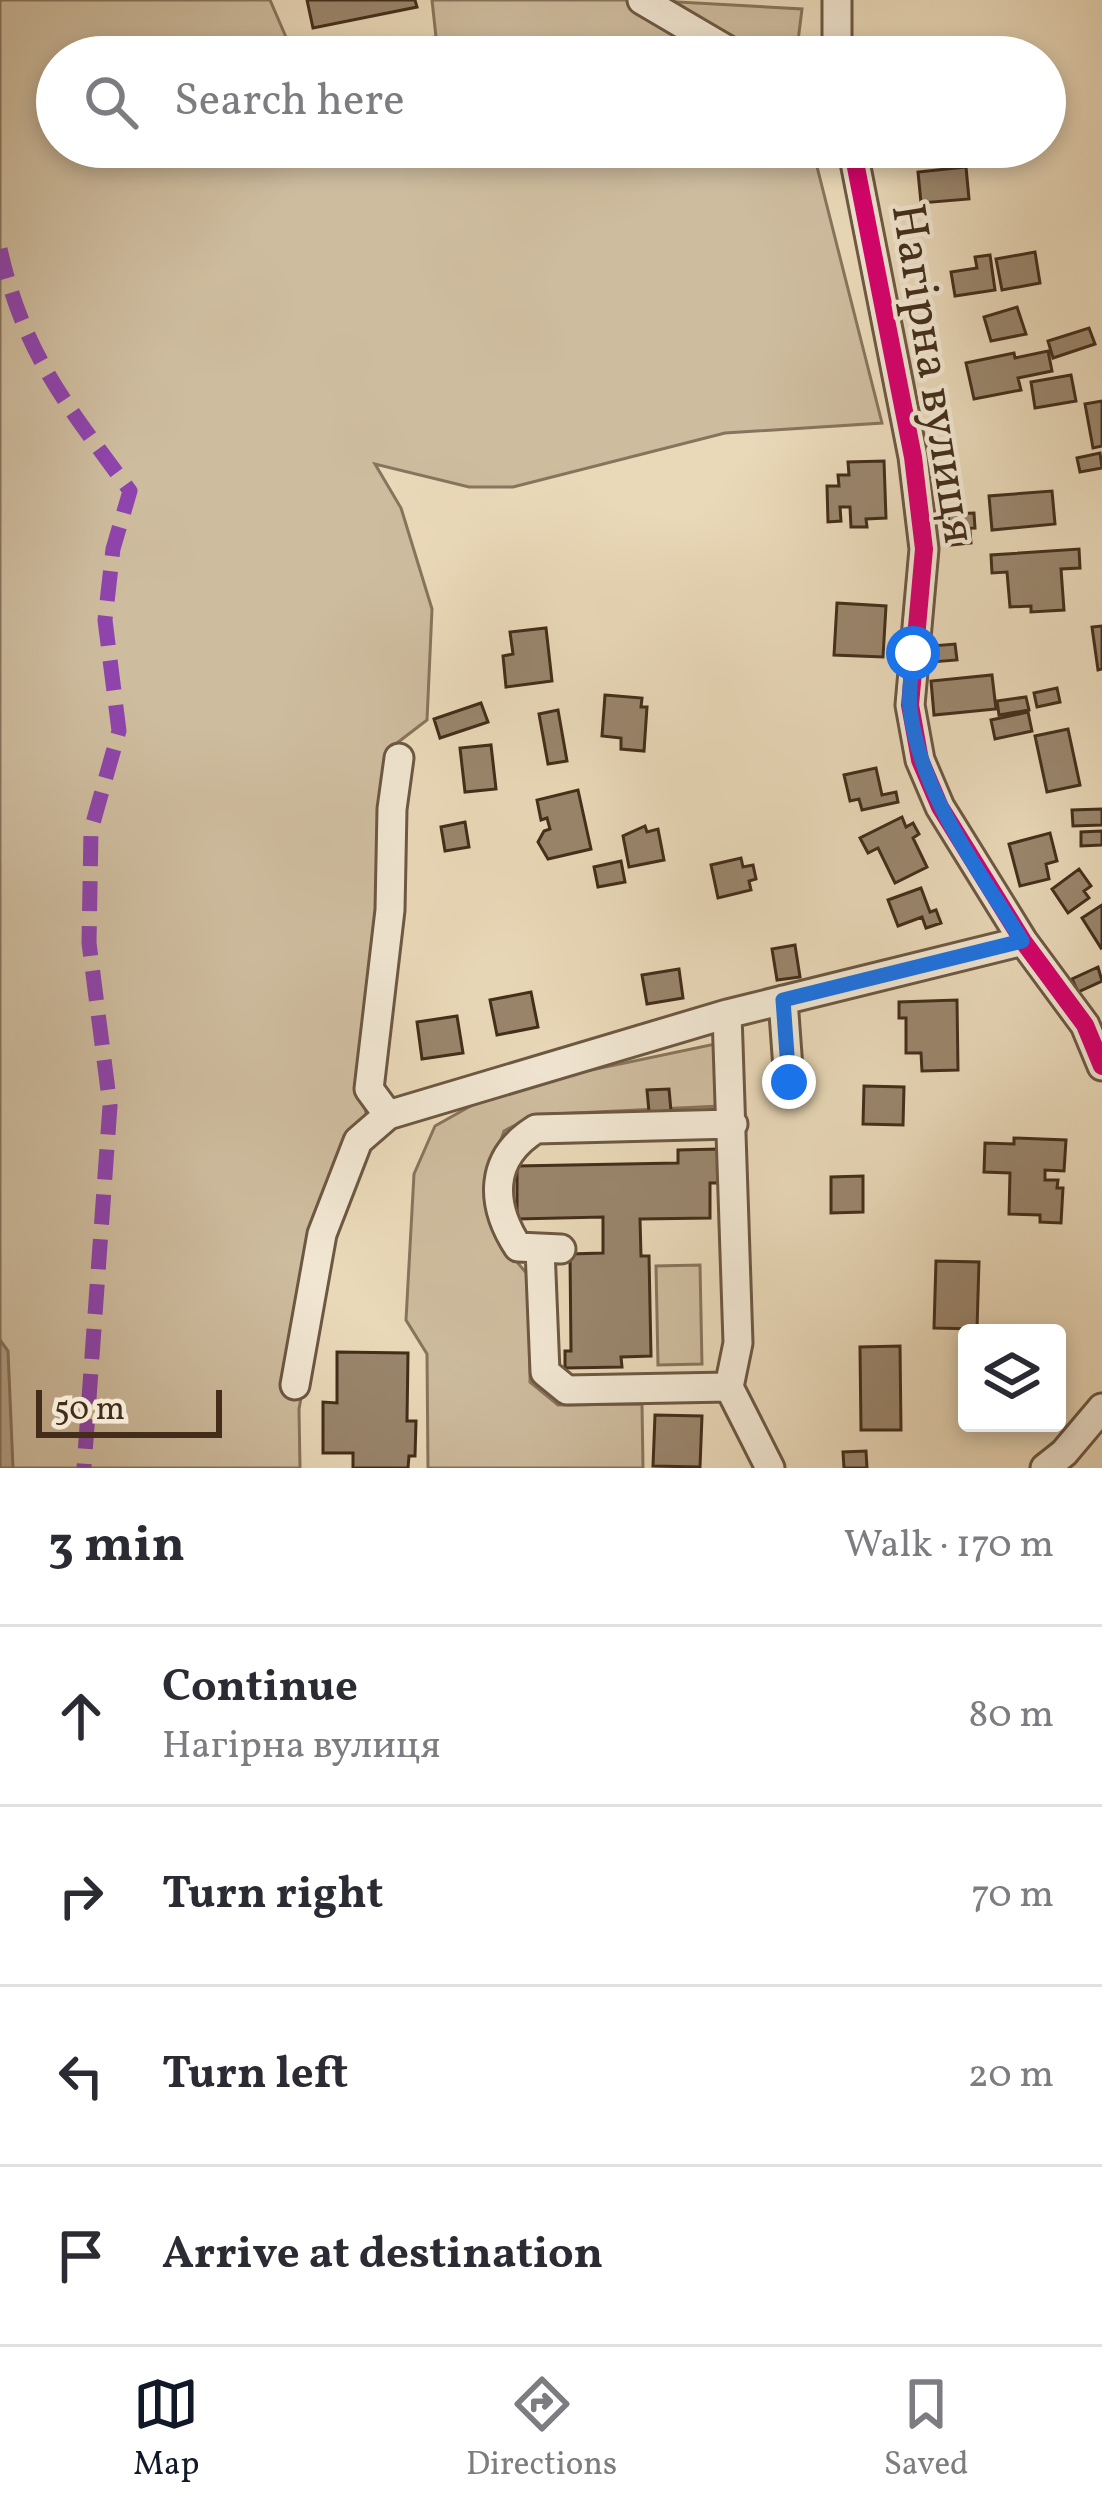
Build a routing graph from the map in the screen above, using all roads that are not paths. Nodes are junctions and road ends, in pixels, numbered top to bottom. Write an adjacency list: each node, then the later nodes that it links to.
1 (642, 0): 3 (street)
2 (837, 0): 4 (street)
3 (703, 36)
4 (837, 36)
5 (856, 168): 7 (street, Нагірна вулиця)
6 (399, 758): 12 (street)
7 (1022, 941): 8 (street); 10 (street, Нагірна вулиця)
8 (783, 1000): 9 (street); 11 (street)
9 (727, 1014): 12 (street); 13 (street)
10 (1102, 1066)
11 (789, 1082)
12 (388, 1115): 14 (street)
13 (733, 1124): 15 (street); 15 (street)
14 (295, 1385)
15 (729, 1387): 17 (street)
16 (1102, 1408): 18 (street)
17 (770, 1468)
18 (1045, 1468)

